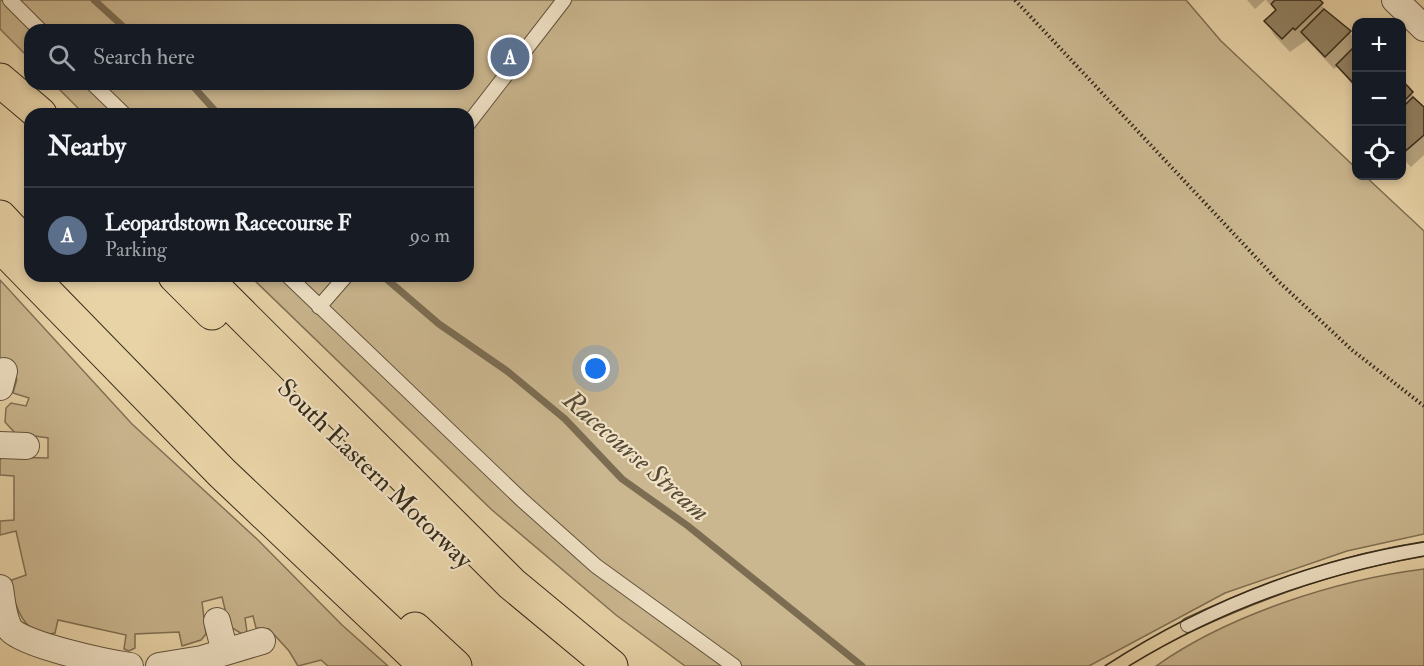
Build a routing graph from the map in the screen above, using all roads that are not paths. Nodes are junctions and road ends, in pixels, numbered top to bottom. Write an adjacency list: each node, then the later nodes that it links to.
1 (10, 0): 4 (lane)
2 (564, 0): 11 (lane)
3 (1395, 0): 5 (street)
4 (34, 24)
5 (1424, 28)
6 (0, 80): 9 (highway)
7 (99, 90): 10 (lane)
8 (0, 94): 12 (highway)
9 (33, 108)
10 (118, 108)
11 (474, 116)
12 (24, 120)
13 (0, 217): 14 (highway)
14 (24, 243)
15 (0, 245): 16 (highway)
16 (24, 270)
17 (36, 282): 35 (highway)
18 (62, 282): 36 (highway)
19 (181, 282): 37 (highway, South Eastern Motorway)
20 (208, 282): 38 (highway)
21 (294, 282): 23 (lane)
22 (341, 282): 23 (lane)
23 (319, 307): 39 (lane)
24 (0, 445): 25 (street)
25 (26, 446)
26 (1424, 549): 29 (lane)
27 (0, 588): 30 (street)
28 (217, 621): 32 (street)
29 (1188, 625)
30 (6, 634): 33 (street)
31 (262, 641): 32 (street)
32 (225, 652): 34 (street)
33 (130, 666)
34 (159, 666)
35 (426, 666)
36 (455, 666)
37 (581, 666)
38 (611, 666)
39 (734, 666)

